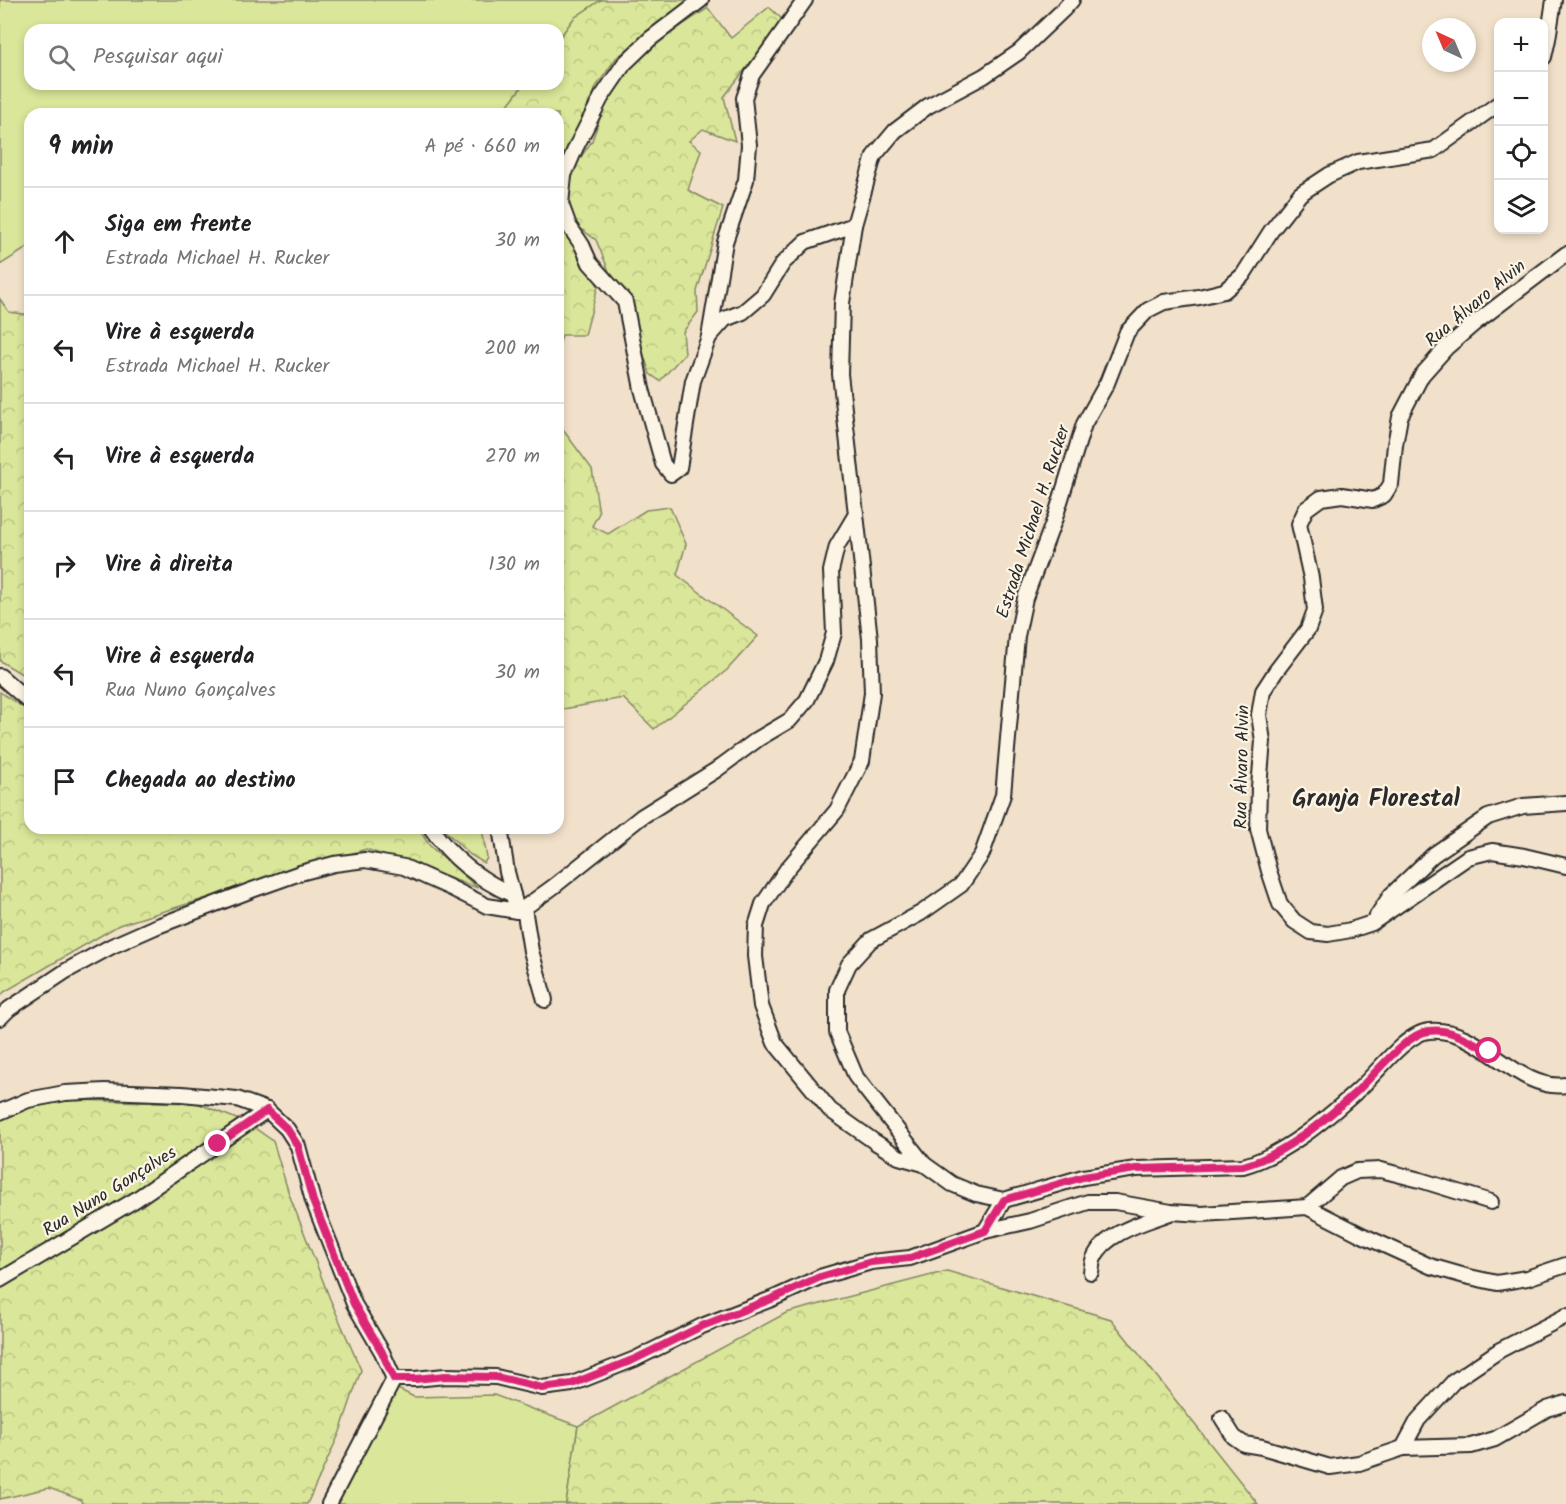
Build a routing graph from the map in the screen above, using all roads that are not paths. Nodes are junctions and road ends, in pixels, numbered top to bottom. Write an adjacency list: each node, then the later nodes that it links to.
1 (701, 0): 7 (street)
2 (805, 0): 11 (street)
3 (1072, 0): 9 (street)
4 (1554, 0): 5 (street)
5 (1548, 34)
6 (1494, 107): 27 (street, Estrada Michael H. Rucker)
7 (564, 175)
8 (564, 213): 11 (street)
9 (854, 225): 11 (street); 12 (street)
10 (1566, 254): 21 (street, Rua Álvaro Alvin)
11 (709, 337)
12 (856, 514): 20 (street); 27 (street)
13 (0, 676): 14 (street)
14 (24, 697)
15 (1566, 803): 21 (street)
16 (436, 834): 19 (street)
17 (502, 834): 19 (street)
18 (1566, 866): 21 (street, Rua Álvaro Alvin)
19 (513, 895): 20 (street)
20 (520, 909): 22 (street); 23 (street)
21 (1372, 923)
22 (545, 1000)
23 (0, 1018)
24 (1566, 1085): 28 (street, Estrada Michael H. Rucker)
25 (267, 1110): 26 (street); 35 (street, Rua Nuno Gonçalves); 37 (street)
26 (0, 1112)
27 (924, 1164): 28 (street, Estrada Michael H. Rucker)
28 (1004, 1200): 32 (street)
29 (1491, 1202): 30 (street)
30 (1307, 1207): 31 (street); 33 (street)
31 (1172, 1212): 32 (street); 34 (street)
32 (985, 1231): 37 (street)
33 (1566, 1265)
34 (1091, 1272)
35 (0, 1280)
36 (1566, 1316): 40 (street)
37 (394, 1379): 41 (street)
38 (1566, 1403): 40 (street)
39 (1222, 1418): 40 (street)
40 (1403, 1448)
41 (329, 1504)

